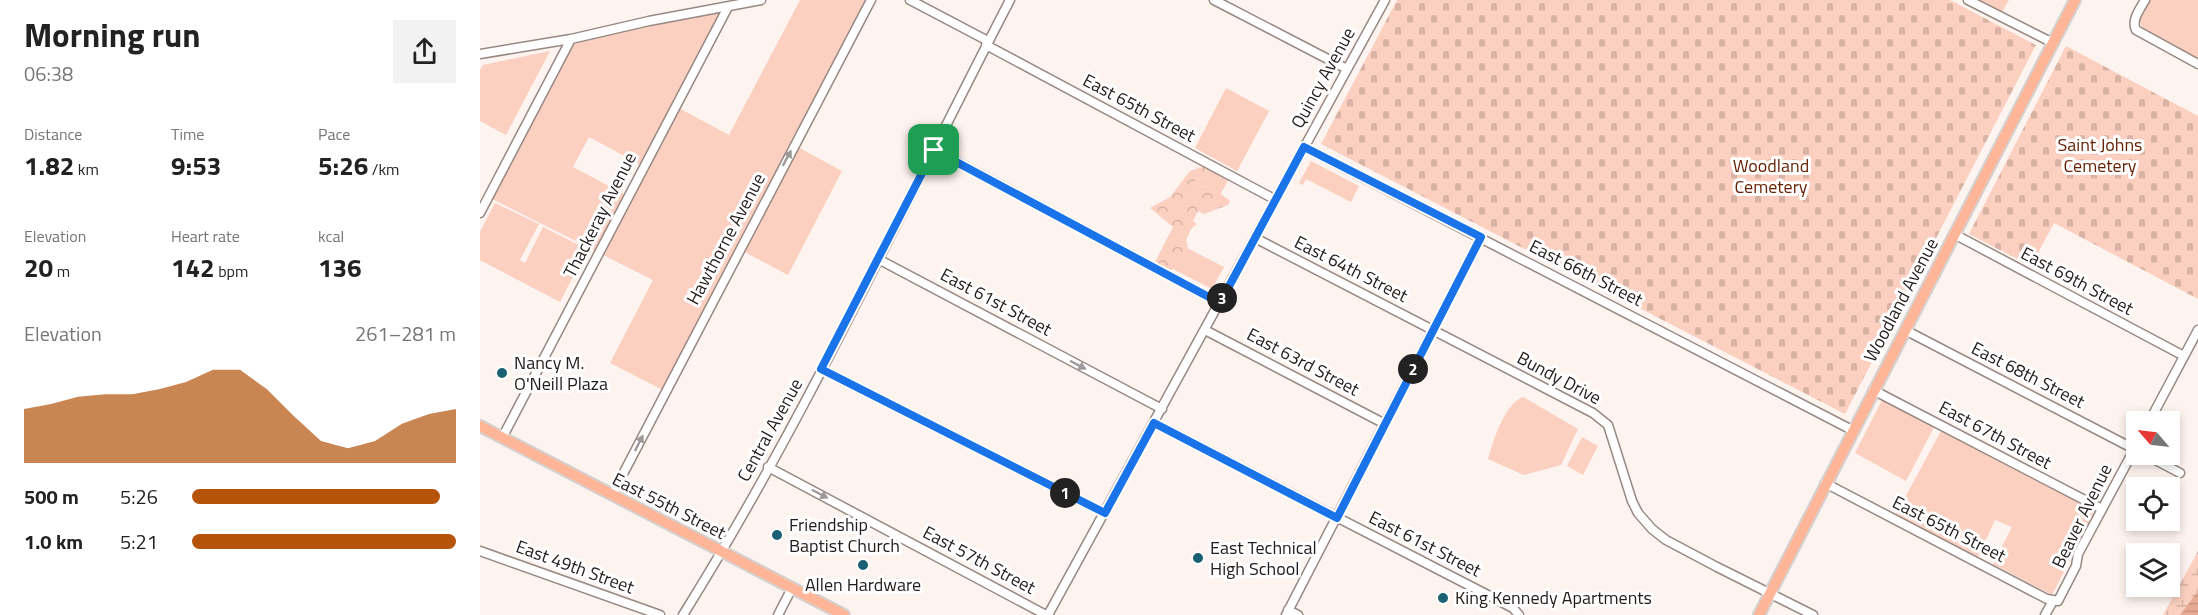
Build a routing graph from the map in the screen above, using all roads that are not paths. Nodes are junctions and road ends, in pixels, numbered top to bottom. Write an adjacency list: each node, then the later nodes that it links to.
1 (761, 0): 10 (street)
2 (871, 0): 46 (street, Hawthorne Avenue, one-way to 2)
3 (910, 0): 12 (street, East 65th Street)
4 (1010, 0): 12 (street, Central Avenue)
5 (1214, 0): 16 (street)
6 (1385, 0): 16 (street, Quincy Avenue)
7 (1968, 0): 13 (street)
8 (2074, 0): 13 (main road, Woodland Avenue)
9 (2145, 0): 15 (street)
10 (728, 7): 11 (street); 39 (street, Thackeray Avenue)
11 (571, 39): 14 (street); 20 (street)
12 (987, 43): 18 (street, Central Avenue); 19 (street, East 65th Street)
13 (2053, 43): 21 (main road, Woodland Avenue)
14 (480, 54)
15 (2198, 64)
16 (1347, 69): 17 (street, Quincy Avenue)
17 (1304, 147): 19 (street, Quincy Avenue); 22 (street, East 66th Street)
18 (934, 150): 24 (street, Central Avenue); 25 (street)
19 (1276, 200): 23 (street, Quincy Avenue)
20 (480, 213)
21 (1954, 234): 28 (main road, Woodland Avenue); 30 (street, East 69th Street)
22 (1481, 237): 27 (street); 38 (street, East 66th Street)
23 (1255, 238): 25 (street, Quincy Avenue); 27 (street, East 64th Street)
24 (878, 259): 31 (street, Central Avenue); 33 (street, East 61st Street, one-way to 33)
25 (1220, 303): 26 (street, Quincy Avenue)
26 (1205, 330): 33 (street, Quincy Avenue); 36 (street, East 63rd Street)
27 (1433, 330): 36 (street); 53 (street, Bundy Drive)
28 (1905, 330): 32 (main road, Woodland Avenue); 40 (street, East 68th Street)
29 (2198, 330): 30 (street)
30 (2184, 356): 34 (street)
31 (821, 369): 43 (street, Central Avenue); 48 (street)
32 (1873, 390): 38 (main road, Woodland Avenue); 47 (street, East 67th Street)
33 (1162, 409): 35 (street, Quincy Avenue)
34 (2155, 411)
35 (1154, 423): 48 (street, Quincy Avenue); 49 (street, East 61st Street)
36 (1385, 424): 49 (street)
37 (480, 426): 39 (main road, East 55th Street)
38 (1852, 430): 45 (main road, Woodland Avenue)
39 (502, 438): 46 (main road, East 55th Street)
40 (2126, 443)
41 (2126, 465): 47 (street, Beaver Avenue)
42 (2165, 465): 44 (street)
43 (768, 467): 51 (street, Central Avenue); 60 (street, East 57th Street, one-way to 60)
44 (2180, 473)
45 (1825, 483): 53 (main road, Woodland Avenue); 54 (street, East 65th Street)
46 (612, 495): 51 (main road, East 55th Street)
47 (2102, 509): 54 (street, Beaver Avenue)
48 (1105, 513): 60 (street, Quincy Avenue)
49 (1337, 518): 55 (street); 62 (street, East 61st Street)
50 (480, 551): 56 (street, East 49th Street)
51 (722, 552): 52 (main road, East 55th Street); 57 (street, Central Avenue)
52 (792, 588): 58 (street); 59 (main road, East 55th Street)
53 (1770, 594): 63 (main road, Woodland Avenue); 64 (street)
54 (2055, 601): 65 (street, Beaver Avenue)
55 (1287, 613): 61 (street)
56 (660, 615)
57 (683, 615)
58 (778, 615)
59 (844, 615)
60 (1047, 615)
61 (1298, 615)
62 (1519, 615)
63 (1759, 615)
64 (1813, 615)
65 (2045, 615)

